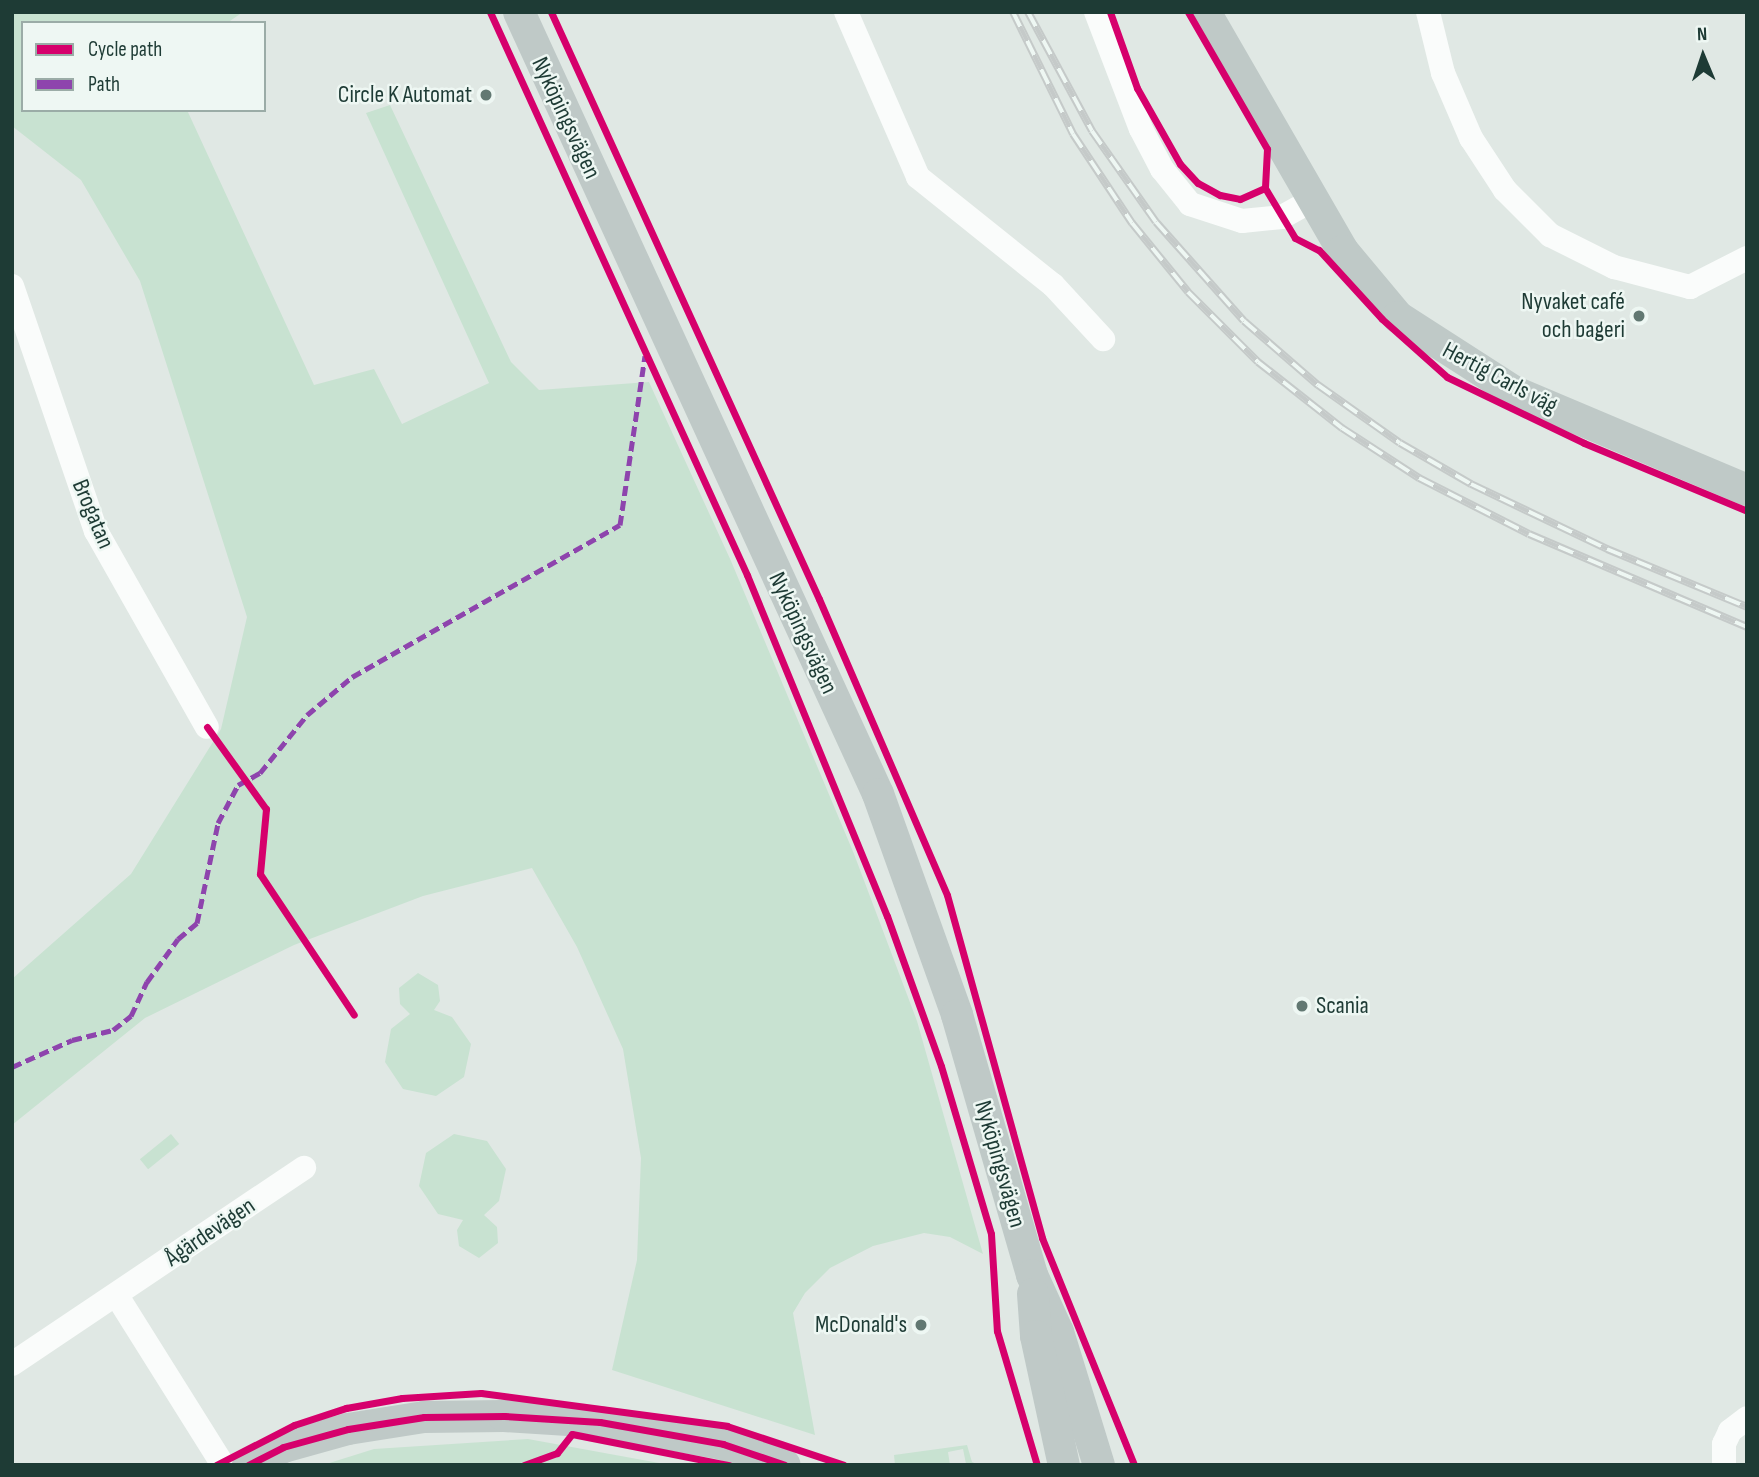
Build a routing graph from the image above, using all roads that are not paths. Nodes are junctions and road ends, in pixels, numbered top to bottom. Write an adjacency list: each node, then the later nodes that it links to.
1 (519, 12): 13 (main road, Nyköpingsvägen)
2 (846, 12): 9 (street)
3 (1096, 12): 6 (street)
4 (1205, 12): 6 (main road, Hertig Carls väg)
5 (1428, 12): 7 (street)
6 (1314, 199): 10 (main road, Hertig Carls väg)
7 (1747, 258)
8 (12, 286): 11 (street, Brogatan)
9 (1103, 339)
10 (1747, 490)
11 (207, 727)
12 (304, 1168): 14 (street, Ågärdevägen)
13 (1032, 1275): 20 (main road, Nyköpingsvägen); 21 (main road, Nyköpingsvägen)
14 (117, 1297): 15 (street, Ågärdevägen); 17 (street)
15 (12, 1364)
16 (1747, 1418): 22 (street)
17 (223, 1465)
18 (248, 1465): 19 (main road)
19 (785, 1465)
20 (1064, 1465)
21 (1099, 1465)
22 (1724, 1465)

